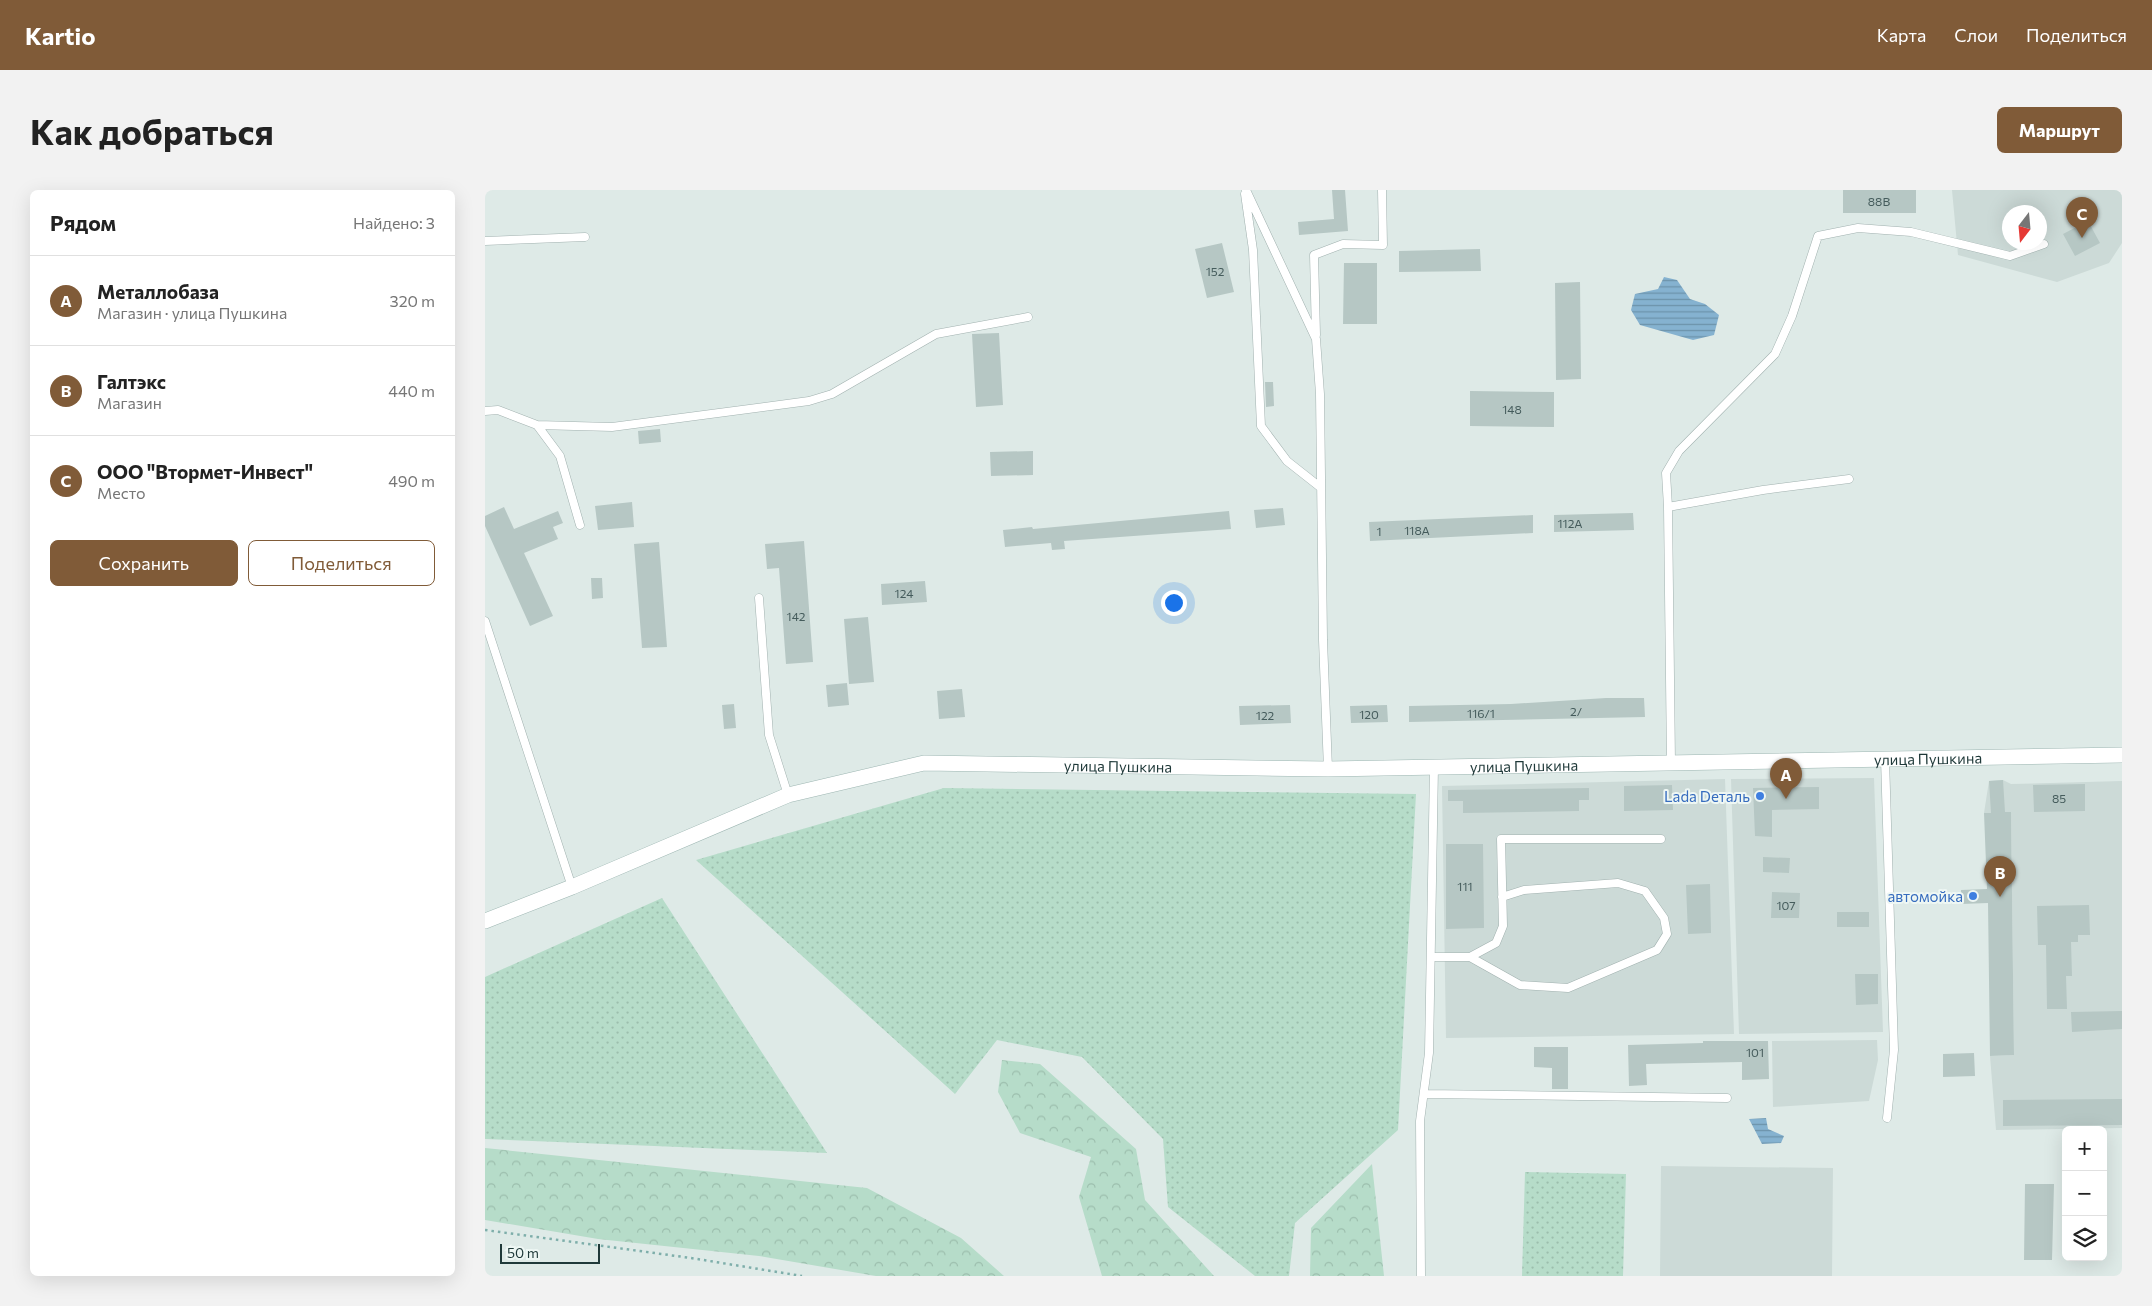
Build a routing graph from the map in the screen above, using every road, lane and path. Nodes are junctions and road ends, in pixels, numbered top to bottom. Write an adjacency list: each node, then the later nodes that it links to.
1 (1245, 190): 7 (lane); 11 (lane)
2 (1382, 190): 7 (lane)
3 (585, 237): 4 (lane)
4 (485, 241)
5 (2027, 250): 12 (lane)
6 (1028, 317): 9 (lane)
7 (1316, 339): 11 (lane)
8 (485, 411): 9 (lane)
9 (537, 426): 13 (lane)
10 (1849, 478): 12 (lane)
11 (1320, 487): 20 (lane)
12 (1668, 507): 18 (lane)
13 (580, 525)
14 (759, 598): 21 (lane)
15 (485, 621): 23 (lane)
16 (2122, 755): 17 (main road, улица Пушкина)
17 (1885, 759): 18 (main road, улица Пушкина); 30 (lane)
18 (1671, 763): 19 (main road, улица Пушкина)
19 (1434, 767): 20 (main road, улица Пушкина); 26 (lane)
20 (1328, 769): 21 (main road, улица Пушкина)
21 (788, 795): 23 (main road, улица Пушкина)
22 (1661, 839): 24 (lane)
23 (572, 887): 25 (main road, улица Пушкина)
24 (1502, 898): 27 (lane); 27 (lane)
25 (485, 921)
26 (1432, 957): 27 (lane); 28 (lane)
27 (1469, 957)
28 (1424, 1094): 29 (lane); 33 (lane)
29 (1727, 1098)
30 (1887, 1118)
31 (485, 1230): 32 (path)
32 (802, 1276)
33 (1421, 1276)

